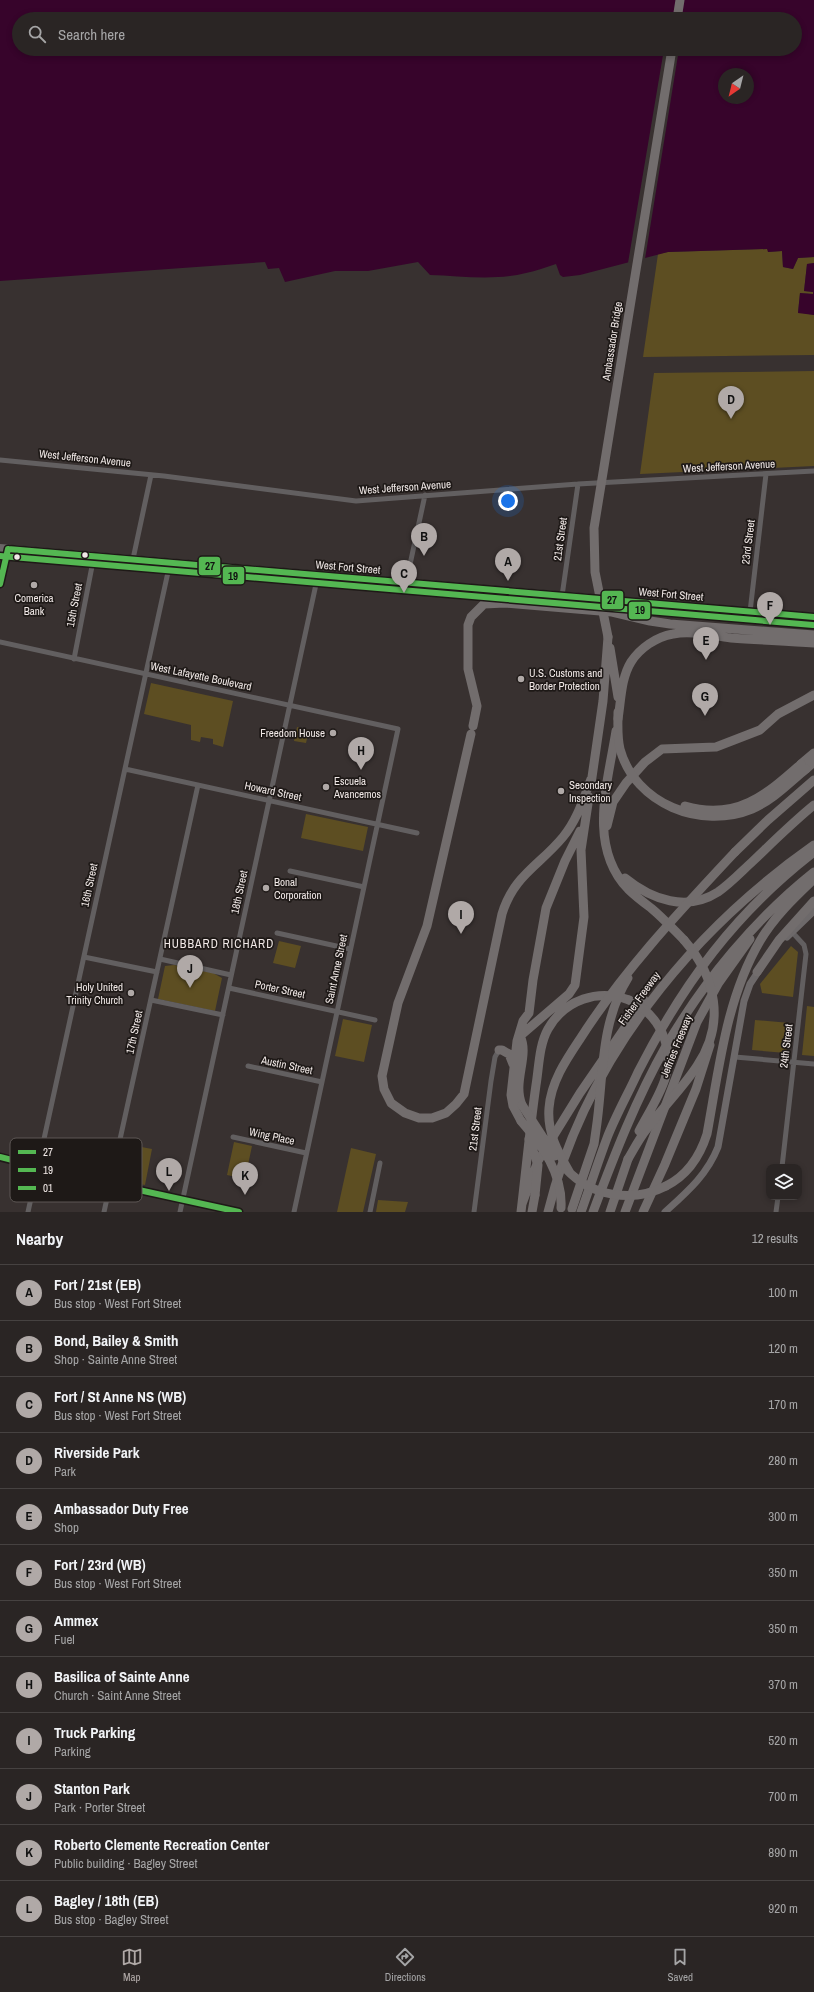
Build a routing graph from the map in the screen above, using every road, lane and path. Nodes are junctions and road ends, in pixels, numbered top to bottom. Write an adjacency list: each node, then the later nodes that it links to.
1 (680, 0): 2 (highway)
2 (678, 12)
3 (671, 56): 21 (highway, Ambassador Bridge, bridge)
4 (0, 460): 7 (street, West Jefferson Avenue)
5 (814, 471): 6 (street, West Jefferson Avenue)
6 (766, 474): 8 (street, West Jefferson Avenue); 18 (street, 23rd Street)
7 (151, 475): 9 (street, West Jefferson Avenue); 12 (street)
8 (578, 484): 9 (street, West Jefferson Avenue); 17 (street, 21st Street)
9 (425, 495): 15 (street)
10 (4, 548): 11 (main road, West Fort Street); 16 (street)
11 (94, 556): 12 (main road, West Fort Street); 24 (street, 15th Street)
12 (133, 560): 13 (main road, West Fort Street)
13 (170, 563): 14 (main road, West Fort Street); 25 (street, 16th Street)
14 (318, 575): 15 (main road, West Fort Street); 27 (street, 18th Street)
15 (406, 583): 17 (main road, West Fort Street)
16 (0, 584)
17 (562, 596): 18 (main road, West Fort Street)
18 (750, 612): 19 (main road, West Fort Street)
19 (814, 617)
20 (814, 636): 33 (highway)
21 (608, 637): 31 (highway, bridge); 33 (highway)
22 (0, 642): 24 (street, West Lafayette Boulevard)
23 (814, 644): 42 (highway)
24 (74, 658): 25 (street, West Lafayette Boulevard)
25 (145, 674): 27 (street, West Lafayette Boulevard); 32 (street, 16th Street)
26 (814, 695): 42 (highway)
27 (290, 706): 28 (street, West Lafayette Boulevard); 36 (street, 18th Street)
28 (398, 729): 40 (street, Saint Anne Street)
29 (814, 753): 31 (highway)
30 (814, 762): 31 (highway)
31 (804, 767)
32 (125, 769): 35 (street, Howard Street); 58 (street, 16th Street)
33 (591, 779): 39 (highway)
34 (813, 781): 57 (highway, bridge)
35 (198, 785): 36 (street, Howard Street); 59 (street, 17th Street)
36 (269, 801): 40 (street, Howard Street); 63 (street, 18th Street)
37 (814, 805): 45 (highway)
38 (814, 813): 45 (highway)
39 (586, 815): 70 (highway); 70 (highway)
40 (377, 824): 41 (street, Howard Street); 50 (street, Saint Anne Street)
41 (417, 833)
42 (604, 839): 47 (highway)
43 (814, 845): 60 (highway, Fisher Freeway)
44 (814, 852): 96 (highway)
45 (758, 856): 47 (highway)
46 (290, 871): 50 (street)
47 (615, 871): 69 (highway, bridge)
48 (814, 872): 52 (highway)
49 (814, 880): 88 (highway, bridge)
50 (364, 887): 56 (street, Saint Anne Street)
51 (814, 901): 62 (highway)
52 (778, 903): 107 (highway); 109 (highway, Jeffries Freeway)
53 (813, 913): 54 (street)
54 (792, 932): 62 (street); 73 (street, 24th Street)
55 (277, 934): 56 (street)
56 (350, 949): 66 (street, Saint Anne Street)
57 (644, 951): 88 (highway, bridge); 96 (highway, bridge)
58 (84, 957): 61 (street); 80 (street, 16th Street)
59 (160, 959): 61 (street, 17th Street); 63 (street)
60 (680, 964): 94 (highway); 106 (highway, Fisher Freeway)
61 (157, 972): 65 (street, 17th Street)
62 (758, 972): 72 (street)
63 (232, 975): 64 (street, 18th Street)
64 (228, 988): 66 (street, Porter Street); 67 (street, 18th Street)
65 (151, 1000): 67 (street); 81 (street, 17th Street)
66 (337, 1012): 68 (street, Porter Street); 77 (street, Saint Anne Street)
67 (223, 1016): 90 (street, 18th Street)
68 (375, 1020)
69 (713, 1029): 84 (highway, bridge); 110 (highway, bridge)
70 (518, 1038): 71 (highway); 76 (highway); 88 (highway, bridge)
71 (499, 1050): 76 (highway); 104 (street, 21st Street)
72 (734, 1057): 73 (street); 97 (street)
73 (794, 1062): 74 (street); 87 (street, 24th Street)
74 (814, 1064)
75 (248, 1066): 77 (street, Austin Street)
76 (513, 1071): 78 (highway)
77 (322, 1082): 82 (street, Saint Anne Street)
78 (520, 1120): 95 (highway, bridge); 105 (highway, bridge)
79 (233, 1137): 82 (street, Wing Place)
80 (44, 1138)
81 (121, 1138)
82 (306, 1153): 102 (street, Saint Anne Street)
83 (0, 1158): 85 (street)
84 (628, 1159): 94 (highway, bridge); 108 (highway)
85 (10, 1160)
86 (380, 1163): 103 (street)
87 (782, 1164)
88 (570, 1173)
89 (142, 1191): 90 (street)
90 (182, 1199): 100 (street, 18th Street); 101 (street)
91 (778, 1200): 111 (street)
92 (30, 1202): 98 (street, 16th Street)
93 (106, 1202): 99 (street, 17th Street)
94 (522, 1208)
95 (560, 1210)
96 (574, 1211)
97 (666, 1211)
98 (28, 1212)
99 (104, 1212)
100 (180, 1212)
101 (239, 1212)
102 (294, 1212)
103 (370, 1212)
104 (474, 1212)
105 (532, 1212)
106 (548, 1212)
107 (593, 1212)
108 (610, 1212)
109 (625, 1212)
110 (643, 1212)
111 (776, 1212)

